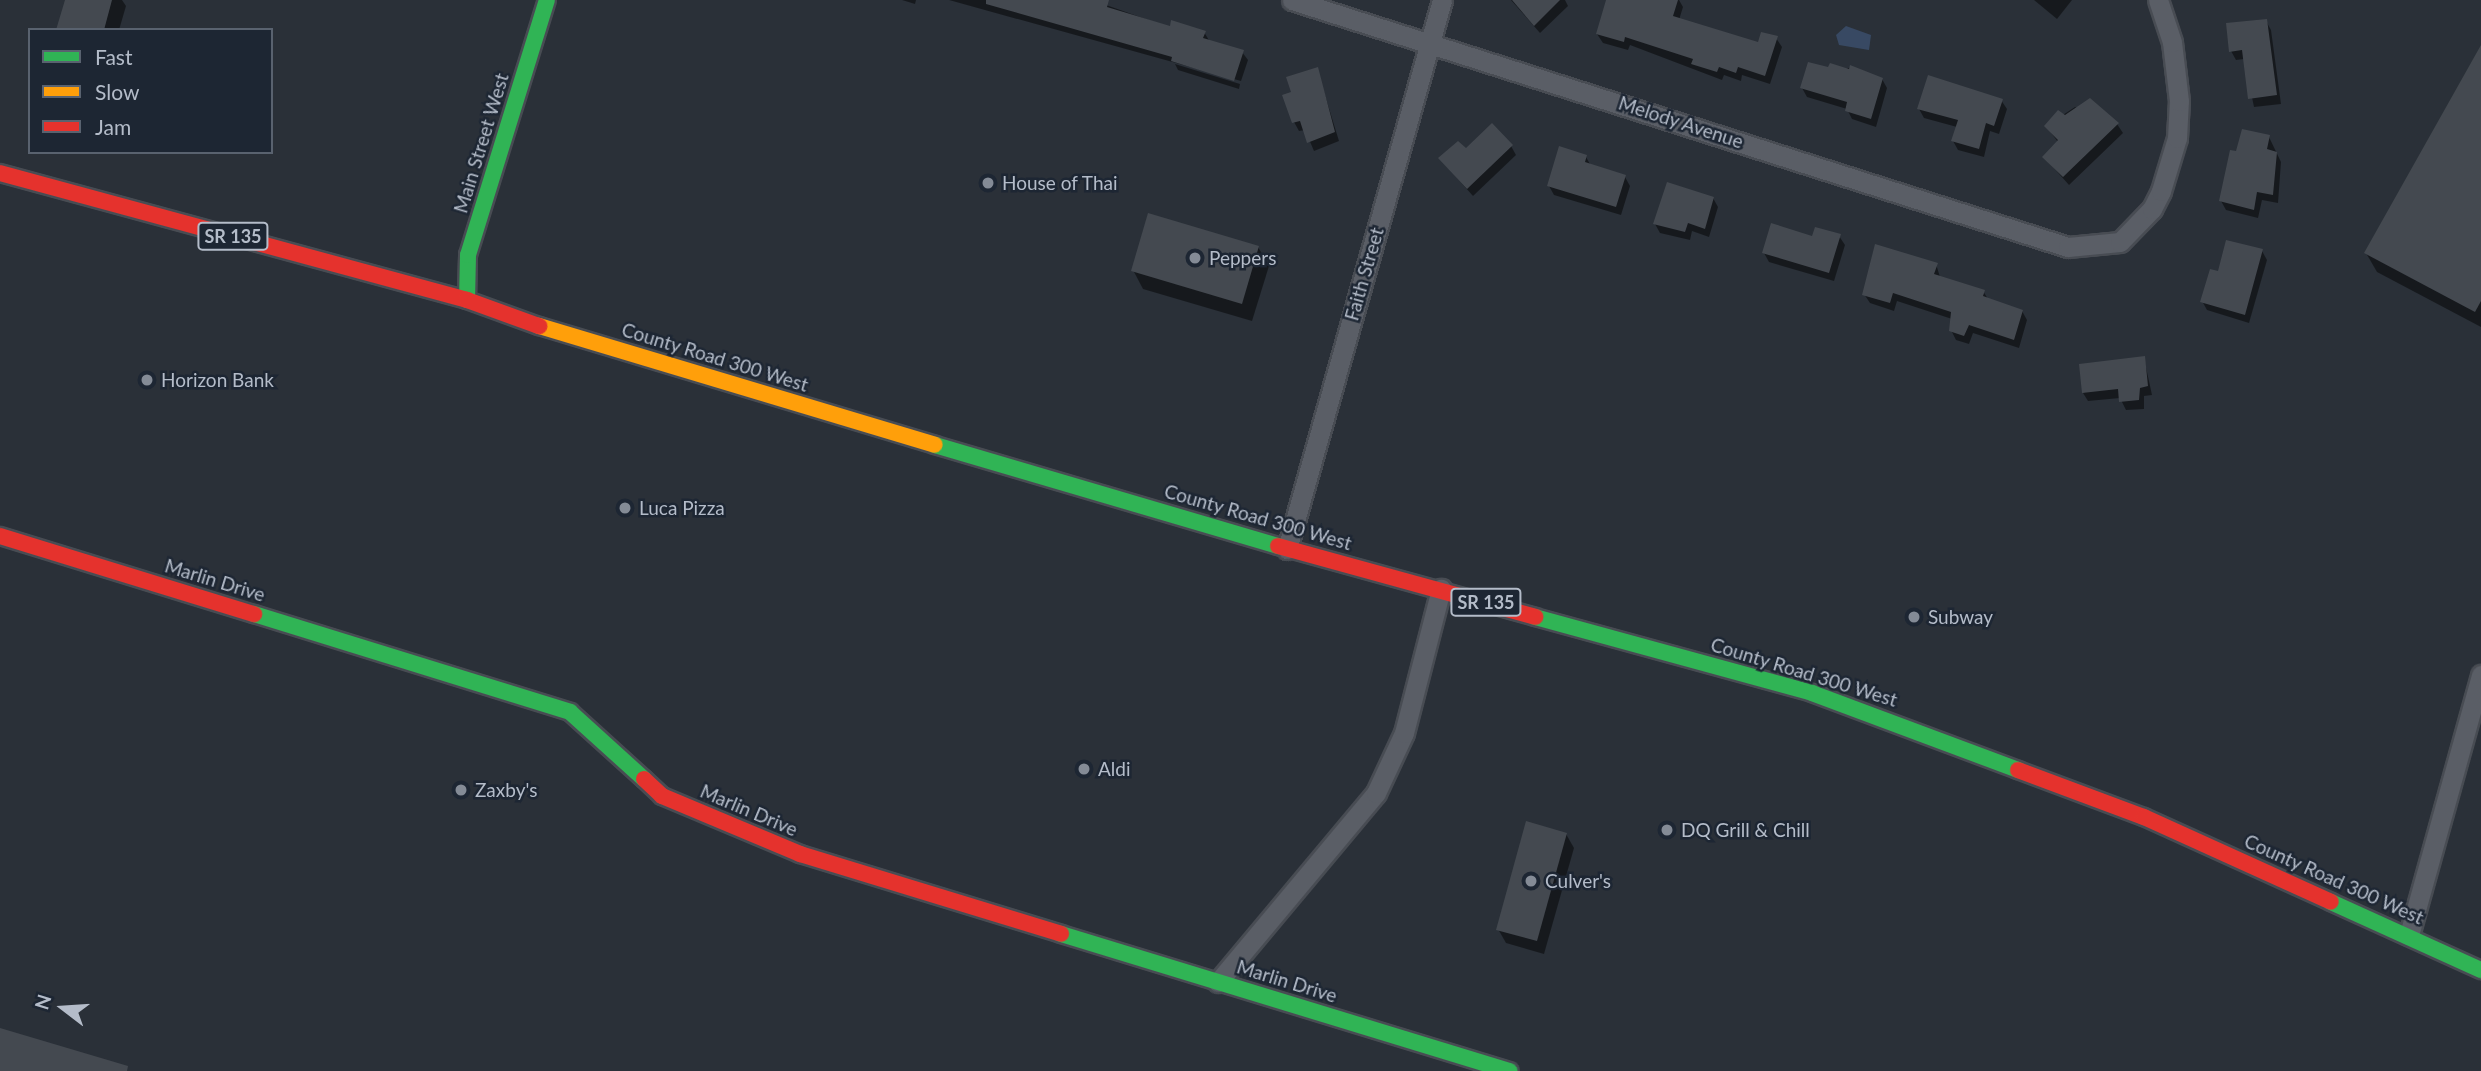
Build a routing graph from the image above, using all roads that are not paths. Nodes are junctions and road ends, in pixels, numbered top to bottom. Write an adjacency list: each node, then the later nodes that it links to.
1 (547, 0): 7 (main road, Main Street West)
2 (1292, 0): 5 (street, Melody Avenue)
3 (1442, 0): 5 (street, Faith Street)
4 (2158, 0): 5 (street, Melody Avenue)
5 (1431, 41): 9 (street, Faith Street)
6 (0, 173): 7 (main road, County Road 300 West / SR 135)
7 (467, 300): 9 (main road, County Road 300 West / SR 135)
8 (0, 536): 14 (main road, Marlin Drive)
9 (1287, 549): 10 (main road, County Road 300 West / SR 135)
10 (1441, 589): 12 (main road, County Road 300 West / SR 135); 14 (street)
11 (2481, 675): 12 (street)
12 (2409, 935): 13 (main road, County Road 300 West / SR 135)
13 (2481, 970)
14 (1218, 982): 15 (main road, Marlin Drive)
15 (1510, 1071)

